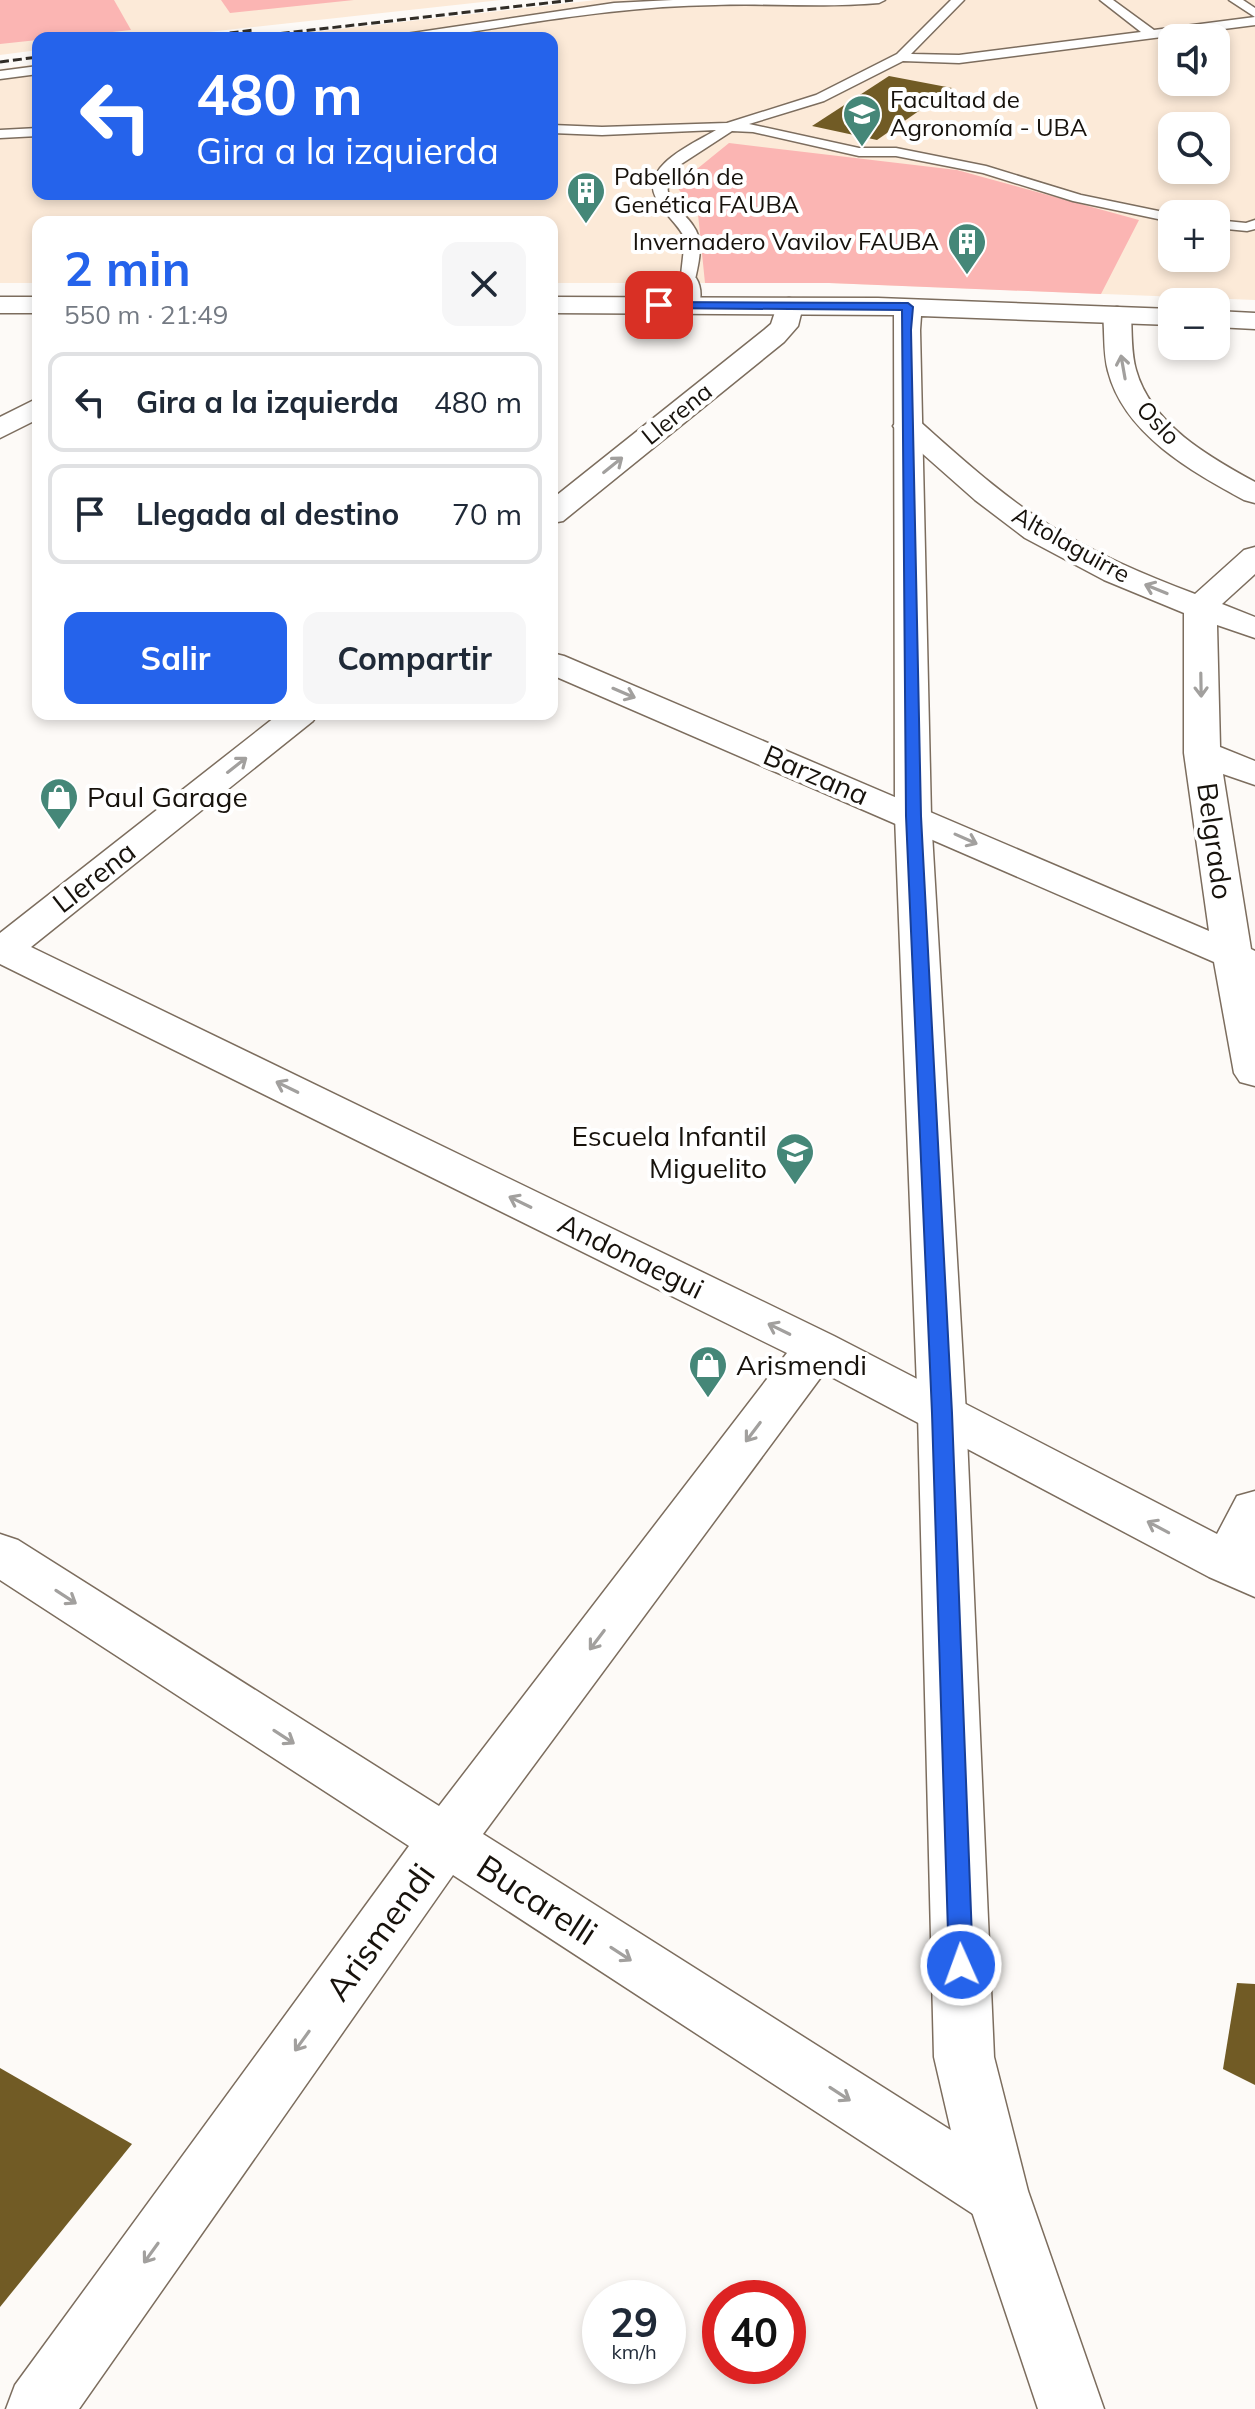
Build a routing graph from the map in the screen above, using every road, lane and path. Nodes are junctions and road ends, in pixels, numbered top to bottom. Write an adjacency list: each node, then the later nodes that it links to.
1 (879, 0): 7 (lane)
2 (958, 0): 9 (lane)
3 (1106, 0): 8 (lane)
4 (1235, 0): 5 (lane)
5 (1255, 13)
6 (1255, 21): 8 (lane)
7 (446, 32)
8 (1151, 34): 9 (lane)
9 (901, 57): 12 (lane)
10 (32, 71): 11 (lane)
11 (0, 75)
12 (732, 125): 13 (lane); 16 (lane); 19 (lane)
13 (558, 129)
14 (32, 132): 15 (lane)
15 (0, 134)
16 (1158, 215)
17 (1255, 224): 18 (lane)
18 (1230, 225)
19 (687, 294): 22 (street); 23 (street)
20 (0, 305): 21 (street)
21 (32, 305)
22 (558, 305)
23 (789, 306): 24 (street); 34 (street, Llerena, one-way to 23)
24 (908, 307): 25 (street); 30 (street)
25 (1117, 315): 26 (street); 33 (street, Oslo, one-way to 25)
26 (1158, 316)
27 (1230, 320): 28 (street)
28 (1255, 321)
29 (32, 410): 31 (street)
30 (908, 426): 36 (street, Altolaguirre, one-way to 30); 42 (street)
31 (1, 428): 32 (street)
32 (32, 441)
33 (1255, 494)
34 (558, 509)
35 (1255, 557): 36 (street)
36 (1200, 607): 37 (street, Altolaguirre); 40 (street, Belgrado, one-way to 40)
37 (1255, 628)
38 (558, 666): 42 (street, Barzana, one-way to 42)
39 (293, 720): 43 (street, Llerena, one-way to 39)
40 (1202, 753): 41 (street); 44 (street, Belgrado)
41 (1255, 774)
42 (913, 816): 44 (street, Barzana, one-way to 44); 47 (street)
43 (1, 949): 46 (street, Andonaegui, one-way to 43)
44 (1243, 961): 45 (street, Belgrado)
45 (1255, 1073)
46 (817, 1348): 47 (street, Andonaegui); 51 (street, Arismendi, one-way to 51)
47 (942, 1413): 50 (street, Andonaegui, one-way to 47); 52 (street)
48 (1255, 1510): 50 (street)
49 (0, 1554): 51 (street, Bucarelli, one-way to 51)
50 (1241, 1570)
51 (445, 1841): 52 (street, Bucarelli, one-way to 52); 53 (street, Arismendi, one-way to 53)
52 (995, 2193): 54 (street)
53 (39, 2409)
54 (1071, 2409)

